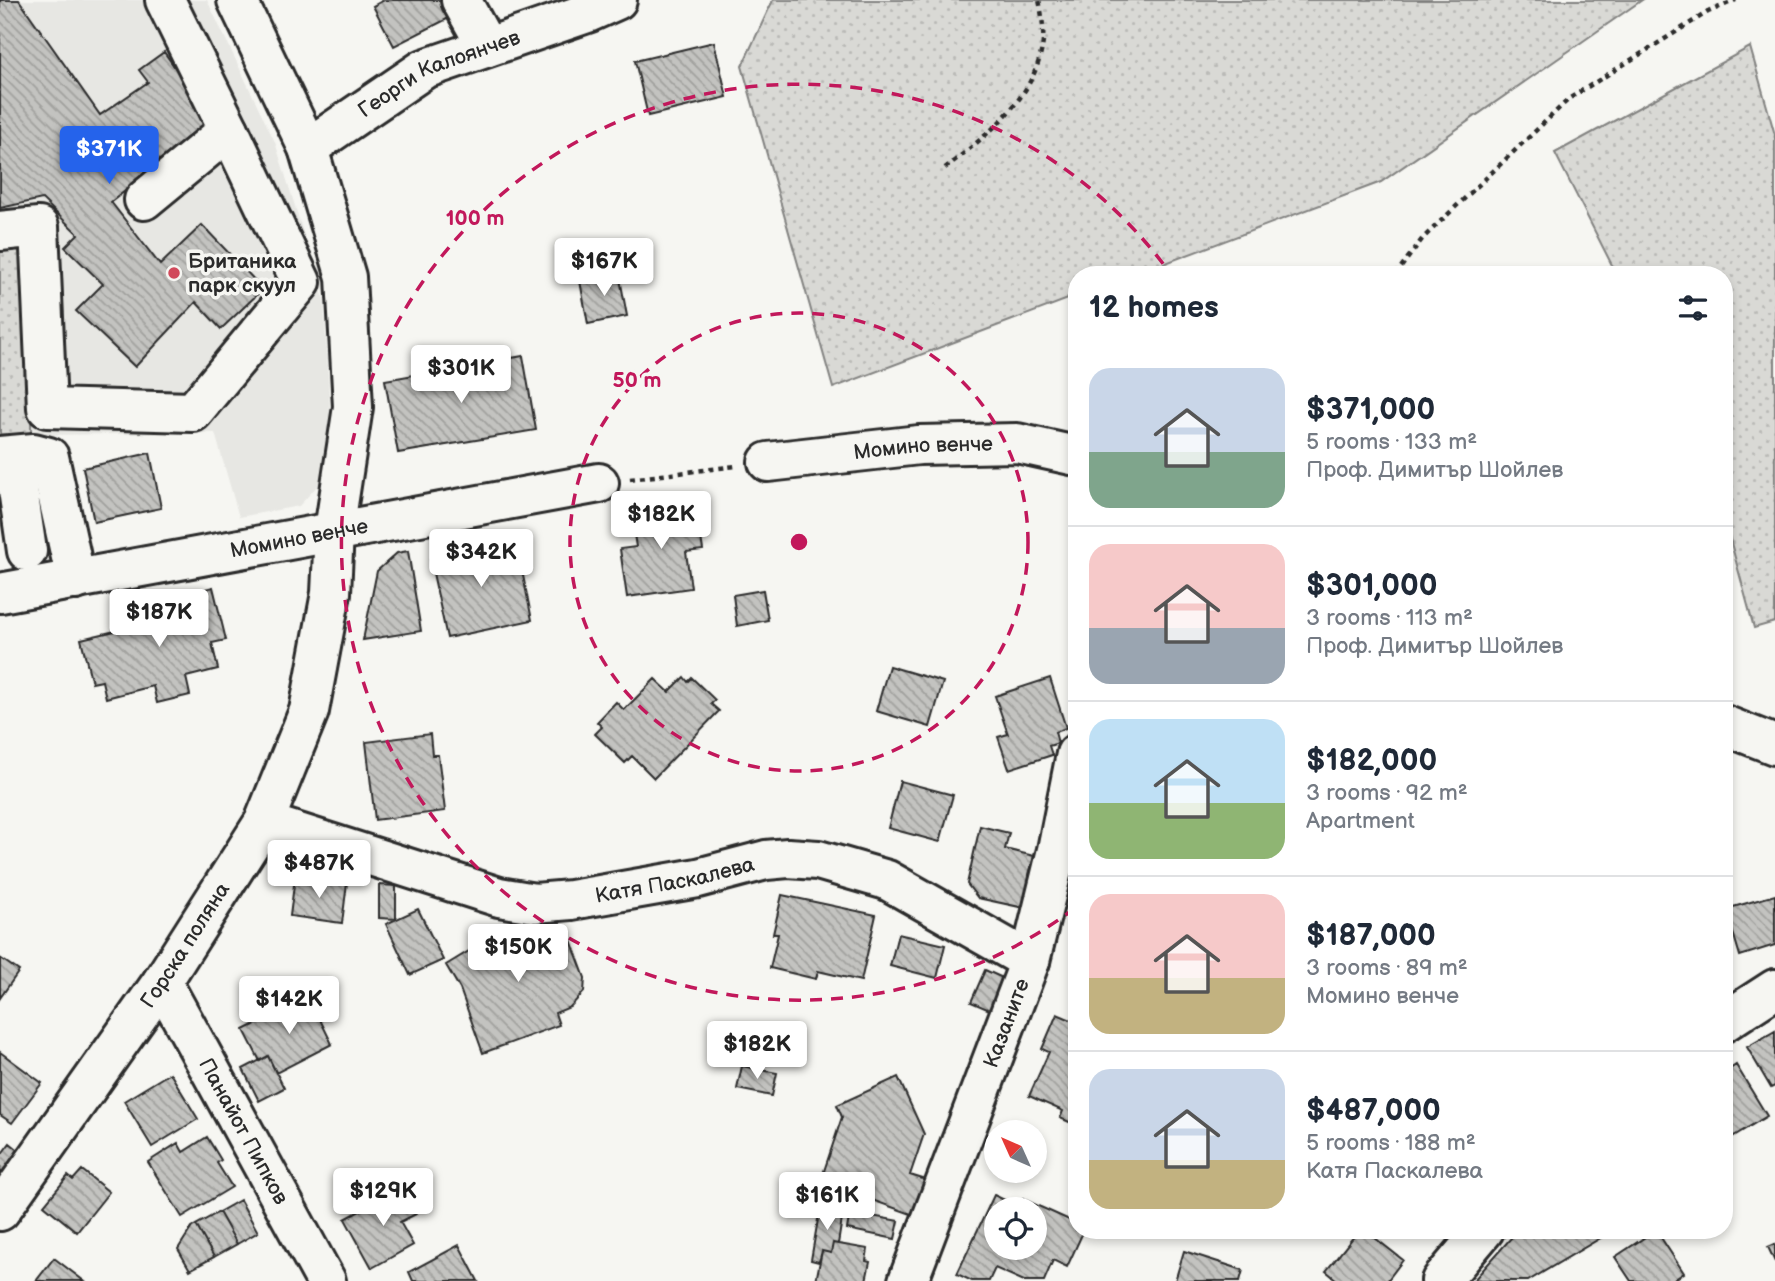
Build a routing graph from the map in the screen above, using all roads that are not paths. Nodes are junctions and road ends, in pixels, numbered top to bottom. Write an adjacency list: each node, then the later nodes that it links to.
1 (165, 0): 6 (street)
2 (237, 0): 7 (street, Горска поляна)
3 (461, 0): 5 (street)
4 (617, 0): 5 (street, Георги Калоянчев)
5 (487, 47): 7 (street, Георги Калоянчев)
6 (229, 130): 8 (street); 9 (street)
7 (308, 148): 14 (street, Горска поляна)
8 (144, 200)
9 (0, 231)
10 (1068, 454): 12 (street, Момино венче)
11 (7, 456): 15 (street); 16 (street)
12 (768, 462)
13 (599, 483): 14 (street, Момино венче)
14 (334, 531): 16 (street, Момино венче); 21 (street, Горска поляна)
15 (27, 551)
16 (76, 580): 17 (street, Момино венче)
17 (0, 593)
18 (1733, 729): 19 (street)
19 (1775, 745)
20 (1068, 794): 22 (street, Казаните)
21 (264, 822): 22 (street, Катя Паскалева); 23 (street, Горска поляна)
22 (1030, 961): 29 (street, Казаните)
23 (162, 982): 26 (street, Горска поляна); 28 (street, Панайот Пипков)
24 (1775, 989): 25 (street)
25 (1733, 1016)
26 (0, 1211)
27 (1476, 1239): 30 (street)
28 (326, 1281)
29 (908, 1281)
30 (1441, 1281)

